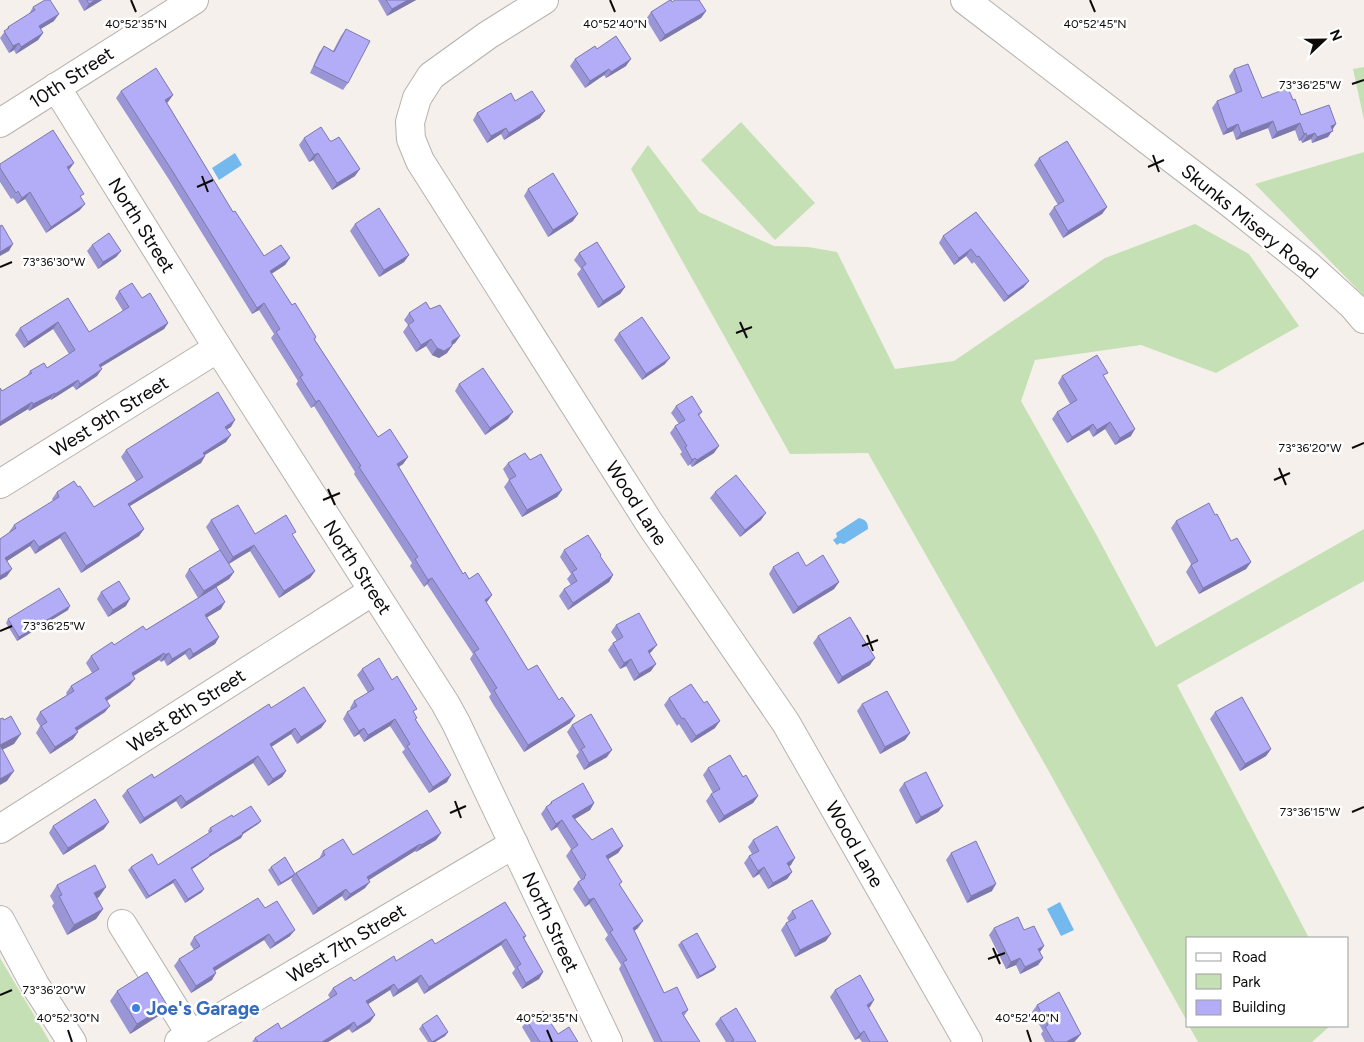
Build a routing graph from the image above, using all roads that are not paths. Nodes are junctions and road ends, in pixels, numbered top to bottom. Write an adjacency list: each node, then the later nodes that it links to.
1 (194, 0): 4 (street, 10th Street)
2 (544, 0): 17 (street, Wood Lane)
3 (965, 0): 6 (street, Skunks Misery Road)
4 (56, 87): 5 (street, 10th Street); 7 (street, North Street)
5 (0, 122)
6 (1364, 319)
7 (218, 348): 8 (street, West 9th Street); 9 (street, North Street)
8 (0, 484)
9 (372, 591): 10 (street, West 8th Street); 11 (street, North Street)
10 (0, 829)
11 (514, 844): 14 (street, West 7th Street); 16 (street, North Street)
12 (0, 920): 15 (street)
13 (122, 924): 14 (street)
14 (185, 1038)
15 (72, 1042)
16 (608, 1042)
17 (968, 1042)

